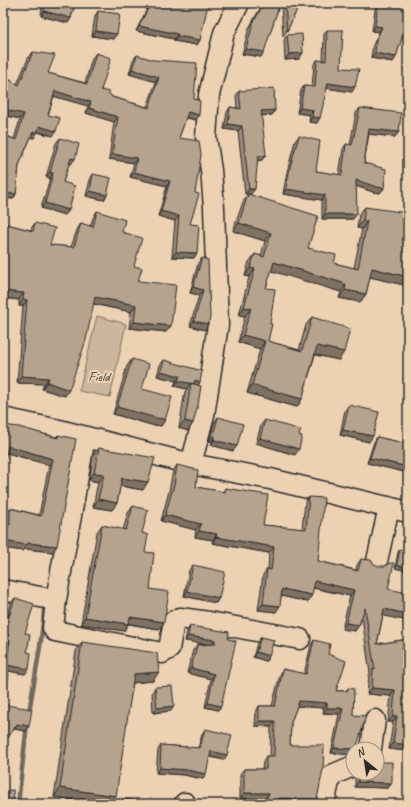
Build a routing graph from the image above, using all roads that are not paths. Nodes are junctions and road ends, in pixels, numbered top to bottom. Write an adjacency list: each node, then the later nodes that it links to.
1 (239, 3): 4 (street)
2 (3, 418): 3 (street)
3 (85, 437): 4 (street); 9 (street)
4 (191, 464): 5 (street)
5 (389, 507): 6 (street); 7 (street)
6 (408, 512)
7 (377, 561)
8 (3, 590): 9 (street)
9 (56, 600): 10 (street)
10 (300, 639)
11 (375, 720): 12 (street)
12 (372, 741)
13 (345, 769): 14 (street)
14 (324, 804)

